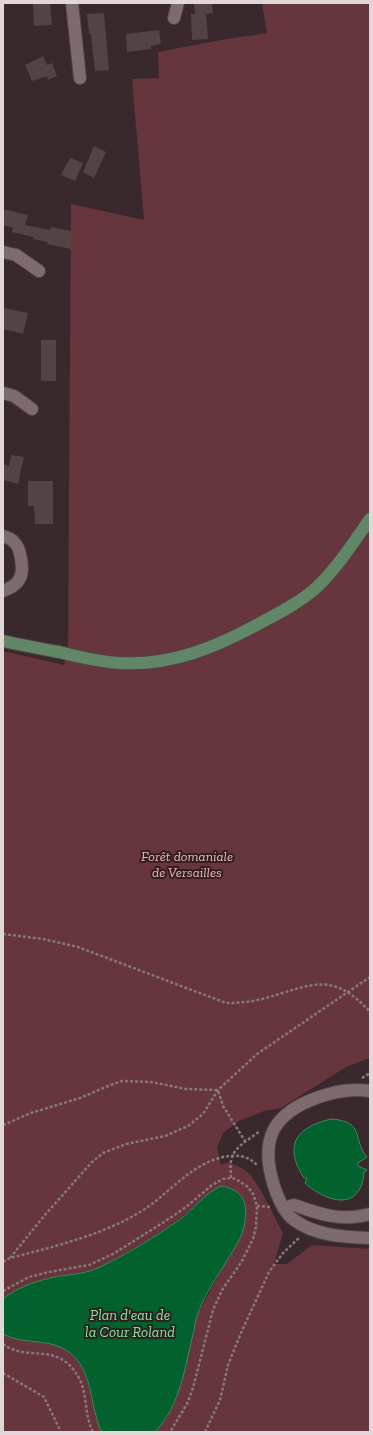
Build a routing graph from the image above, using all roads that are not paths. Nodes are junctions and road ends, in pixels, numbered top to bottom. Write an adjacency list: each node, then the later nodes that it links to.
1 (72, 3): 4 (street)
2 (178, 3): 3 (street)
3 (174, 18)
4 (80, 78)
5 (3, 252): 6 (street)
6 (39, 271)
7 (3, 393): 8 (street)
8 (32, 409)
9 (370, 519): 12 (main road)
10 (3, 536): 11 (street)
11 (3, 591)
12 (3, 641)
13 (370, 1091): 14 (street)
14 (278, 1208): 15 (street); 16 (street)
15 (370, 1214)
16 (370, 1238)

